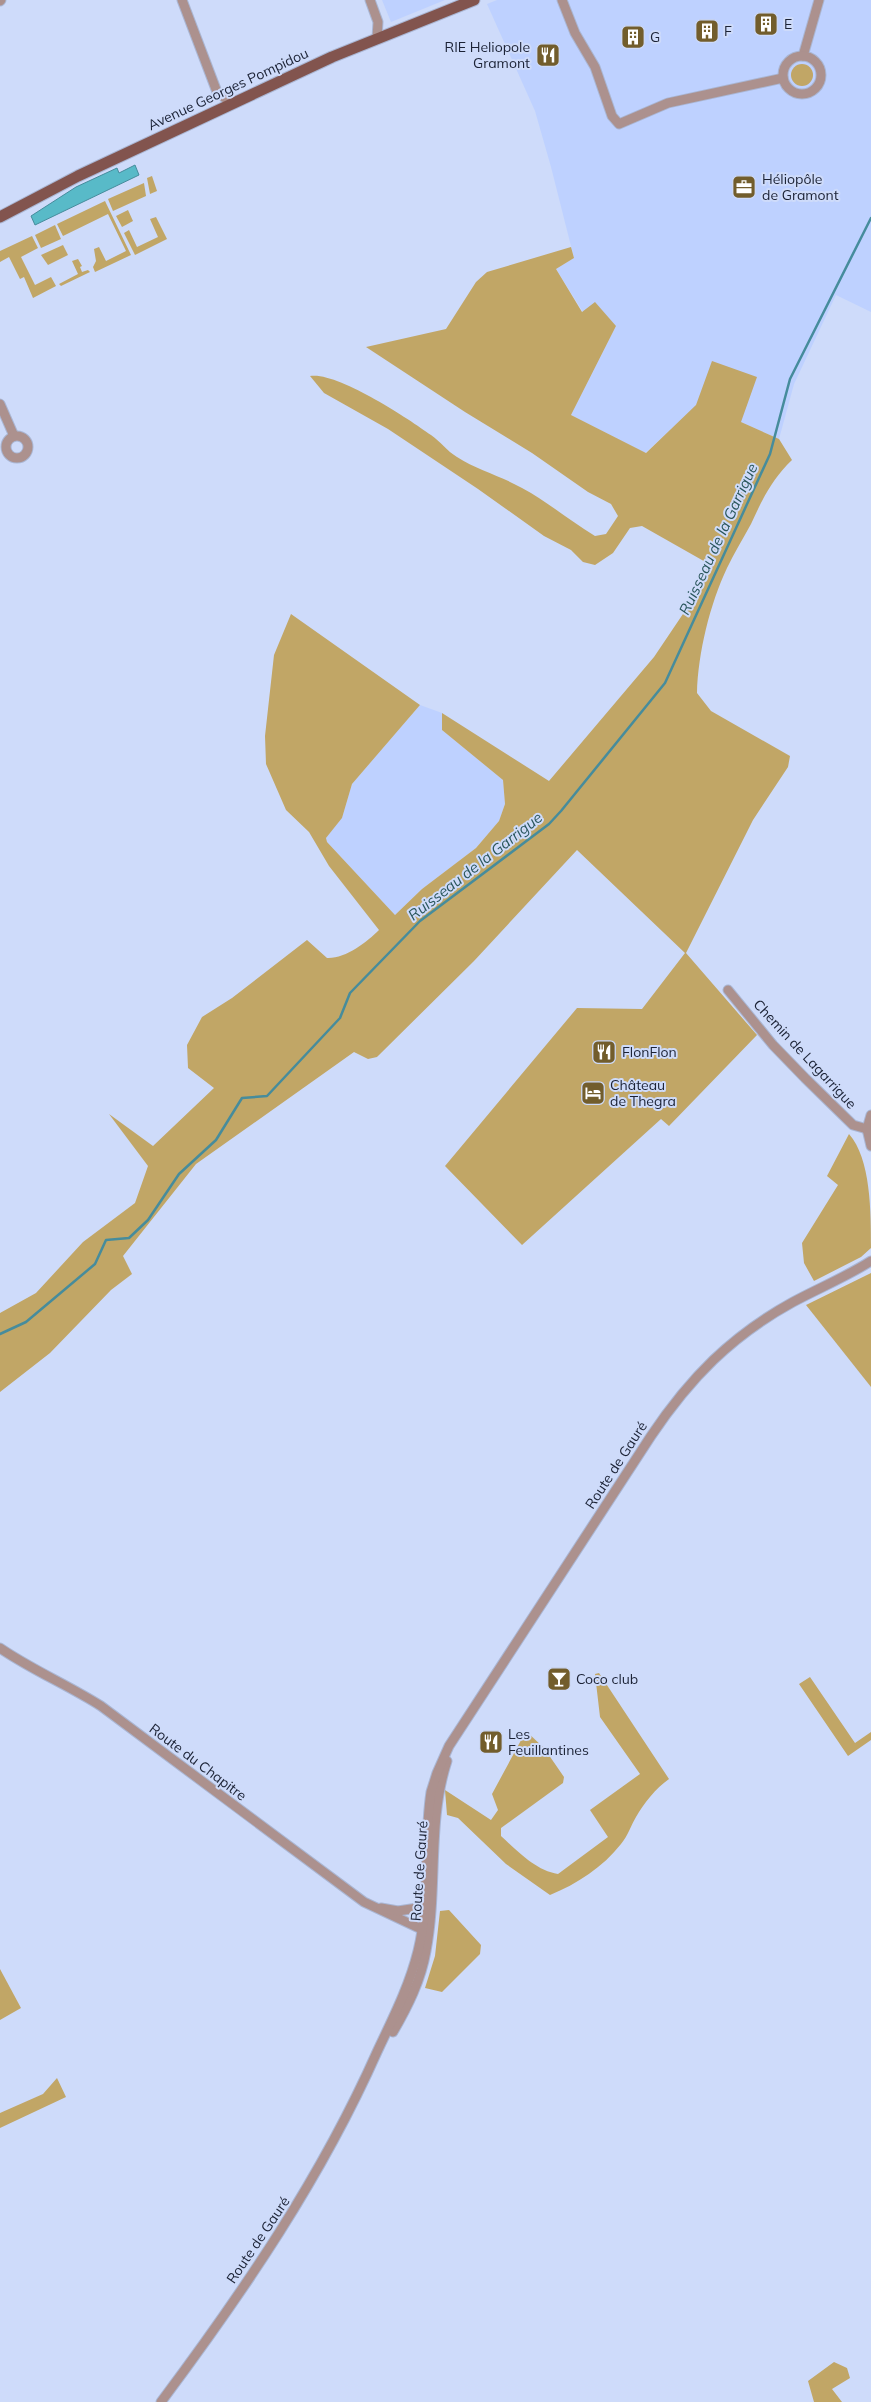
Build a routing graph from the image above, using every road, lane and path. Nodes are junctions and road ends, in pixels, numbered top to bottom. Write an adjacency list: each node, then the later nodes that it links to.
1 (182, 0): 9 (street)
2 (370, 0): 6 (street)
3 (474, 0): 6 (main road, Avenue Georges Pompidou)
4 (562, 0): 8 (street)
5 (819, 0): 7 (street)
6 (377, 38): 9 (main road, Avenue Georges Pompidou)
7 (803, 56): 8 (street); 8 (street)
8 (783, 78)
9 (232, 103): 10 (main road, Avenue Georges Pompidou)
10 (0, 217)
11 (0, 404): 12 (street)
12 (14, 436)
13 (728, 990): 15 (street, Chemin de Lagarrigue)
14 (871, 1115): 15 (street)
15 (867, 1129): 16 (street)
16 (871, 1146)
17 (871, 1261): 19 (street, Route de Gauré)
18 (871, 1266): 19 (street, Route de Gauré)
19 (859, 1269): 22 (street, Route de Gauré)
20 (0, 1648): 21 (street, Route du Chapitre)
21 (374, 1907): 22 (street, Route du Chapitre); 23 (street, Route du Chapitre)
22 (427, 1909): 23 (street, Route de Gauré)
23 (426, 1928): 24 (street, Route de Gauré)
24 (161, 2402)

